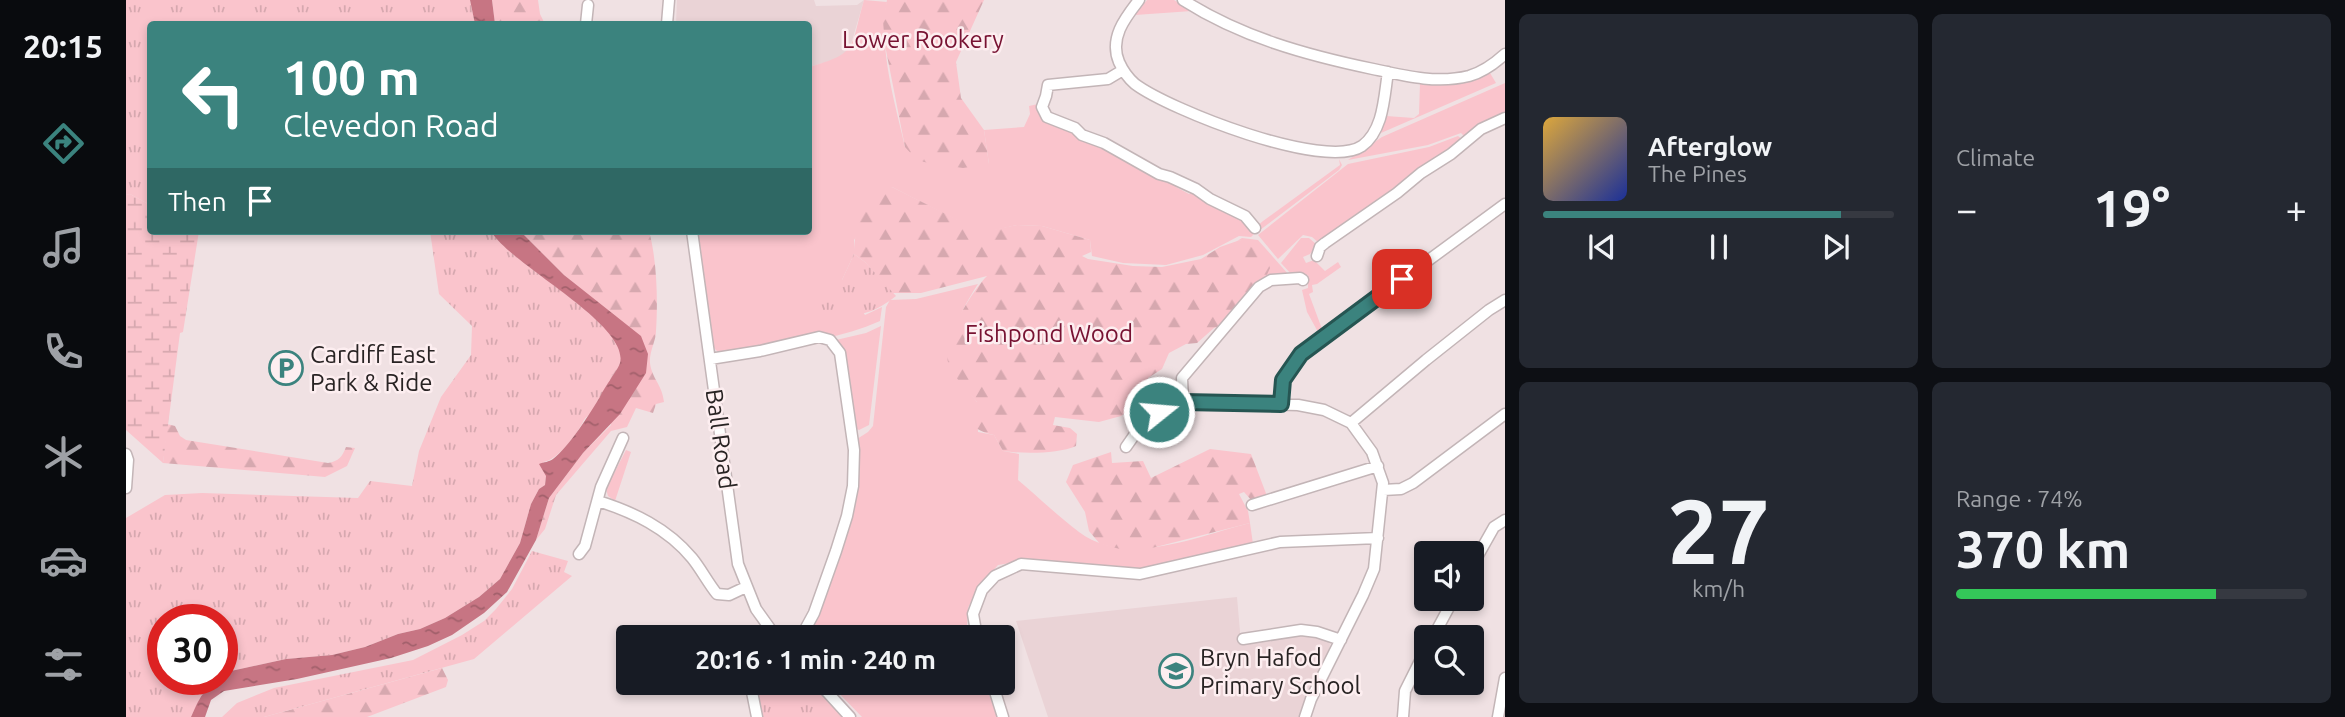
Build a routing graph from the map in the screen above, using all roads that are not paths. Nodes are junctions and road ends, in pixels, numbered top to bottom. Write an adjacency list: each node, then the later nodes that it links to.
1 (669, 0): 6 (street)
2 (1139, 0): 8 (street)
3 (1183, 0): 9 (street)
4 (588, 5): 5 (street)
5 (586, 21)
6 (667, 21)
7 (1505, 54): 9 (street)
8 (1123, 70): 9 (street); 12 (street)
9 (1388, 72)
10 (1505, 117): 14 (street)
11 (1505, 204): 19 (street)
12 (1255, 228)
13 (693, 235): 17 (street, Ball Road)
14 (1317, 256)
15 (1303, 280): 18 (street)
16 (1505, 300): 21 (street)
17 (710, 359): 34 (street, Ball Road); 36 (street)
18 (1183, 402): 19 (street); 23 (street)
19 (1281, 404): 21 (street)
20 (1505, 414): 27 (street)
21 (1351, 423): 25 (street)
22 (623, 438): 28 (street)
23 (1126, 447)
24 (126, 454): 26 (street)
25 (1378, 466): 27 (street); 29 (street)
26 (126, 488)
27 (1383, 490): 31 (street)
28 (598, 501): 33 (street); 34 (street)
29 (1252, 505)
30 (1505, 520): 32 (street)
31 (1378, 538): 37 (street); 39 (street)
32 (1484, 545)
33 (579, 554)
34 (746, 587): 35 (street, Ball Road)
35 (766, 625)
36 (808, 625)
37 (975, 625)
38 (1243, 639): 39 (street)
39 (1341, 640): 48 (street)
40 (1414, 673): 49 (street)
41 (1505, 678): 50 (street)
42 (753, 695): 45 (street)
43 (830, 695): 46 (street)
44 (996, 695): 47 (street)
45 (757, 717)
46 (850, 717)
47 (1003, 717)
48 (1305, 717)
49 (1403, 717)
50 (1498, 717)

